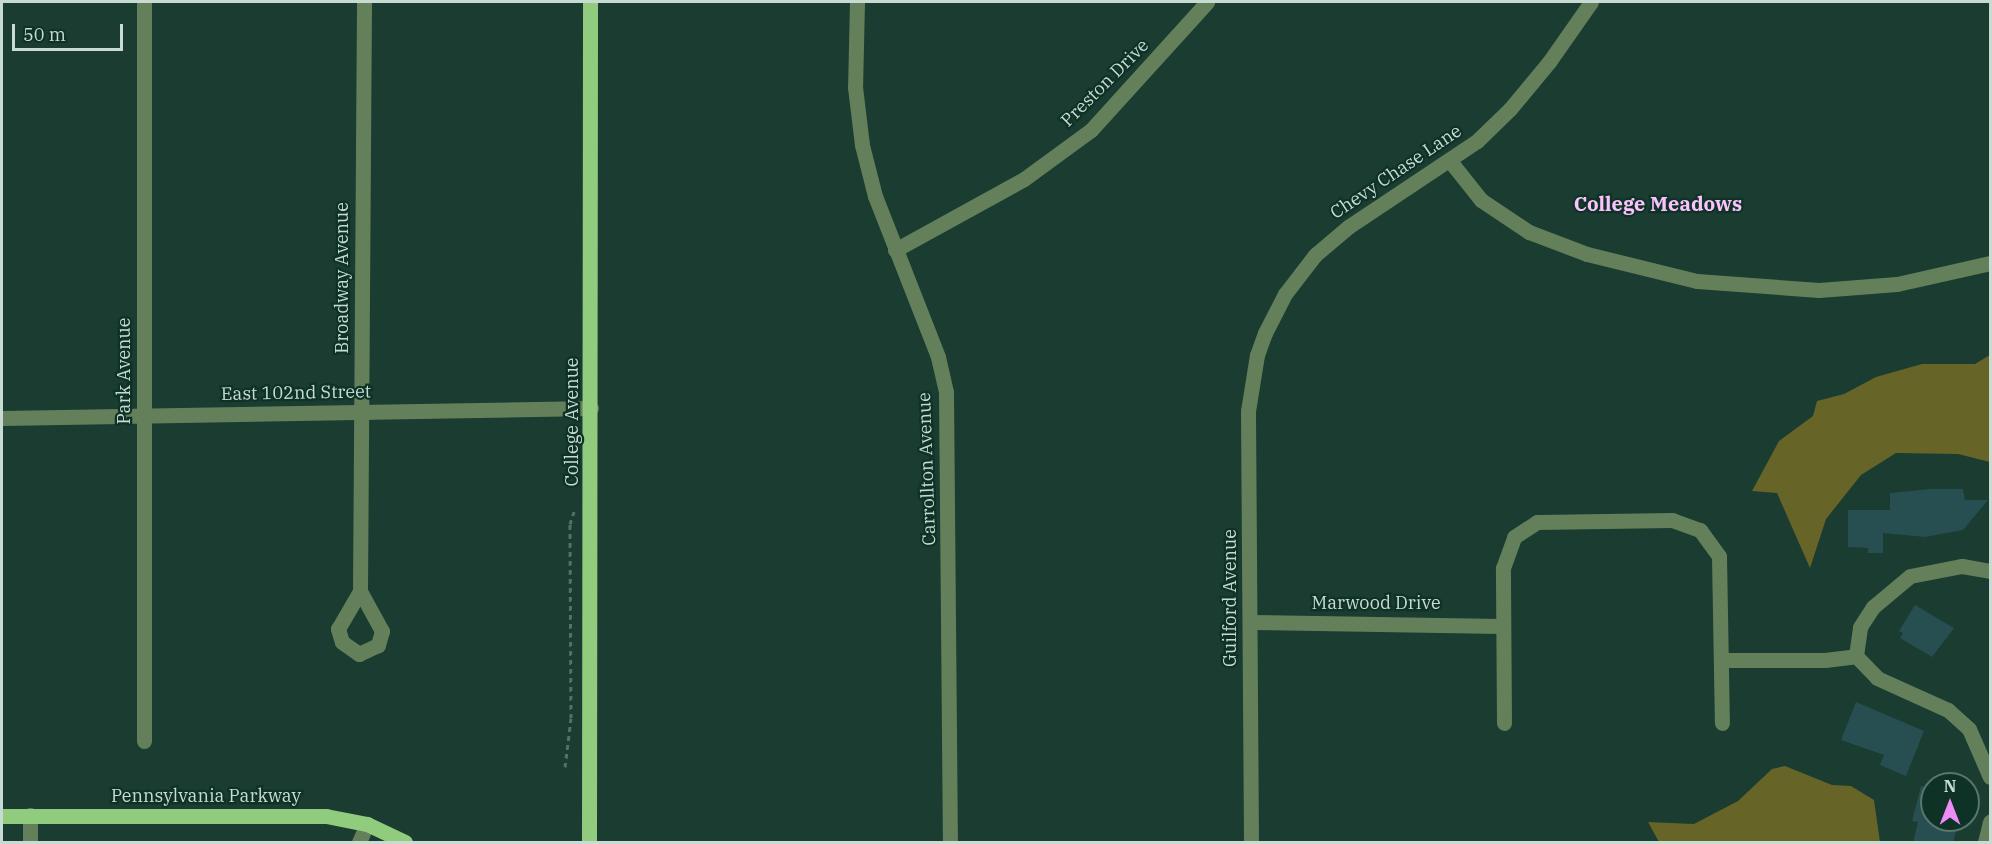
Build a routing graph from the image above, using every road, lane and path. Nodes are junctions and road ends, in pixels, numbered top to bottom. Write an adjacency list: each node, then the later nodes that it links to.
1 (144, 2): 13 (street, Park Avenue)
2 (364, 2): 12 (street, Broadway Avenue)
3 (590, 2): 11 (main road, College Avenue)
4 (857, 2): 8 (street, Carrollton Avenue)
5 (1207, 2): 8 (street, Preston Drive)
6 (1592, 2): 7 (street, Chevy Chase Lane)
7 (1450, 161): 9 (street); 10 (street, Chevy Chase Lane)
8 (895, 249): 33 (street, Carrollton Avenue)
9 (1990, 263)
10 (1257, 355): 17 (street, Guilford Avenue)
11 (591, 408): 12 (street, East 102nd Street); 32 (main road, College Avenue)
12 (361, 412): 13 (street, East 102nd Street); 16 (street, Broadway Avenue)
13 (144, 416): 14 (street, East 102nd Street); 23 (street, Park Avenue)
14 (2, 418)
15 (1990, 571): 19 (street)
16 (360, 591)
17 (1250, 622): 18 (street, Marwood Drive); 34 (street, Guilford Avenue)
18 (1502, 626): 20 (street); 21 (street)
19 (1856, 656): 20 (street); 24 (street)
20 (1722, 660): 22 (street)
21 (1504, 723)
22 (1722, 723)
23 (144, 741)
24 (1990, 777)
25 (2, 816): 26 (main road, Pennsylvania Parkway)
26 (30, 816): 28 (main road, Pennsylvania Parkway); 29 (street)
27 (1990, 822): 35 (street)
28 (367, 824): 30 (street); 31 (main road, Pennsylvania Parkway)
29 (30, 843)
30 (359, 843)
31 (405, 843)
32 (589, 843)
33 (950, 843)
34 (1251, 843)
35 (1985, 843)

